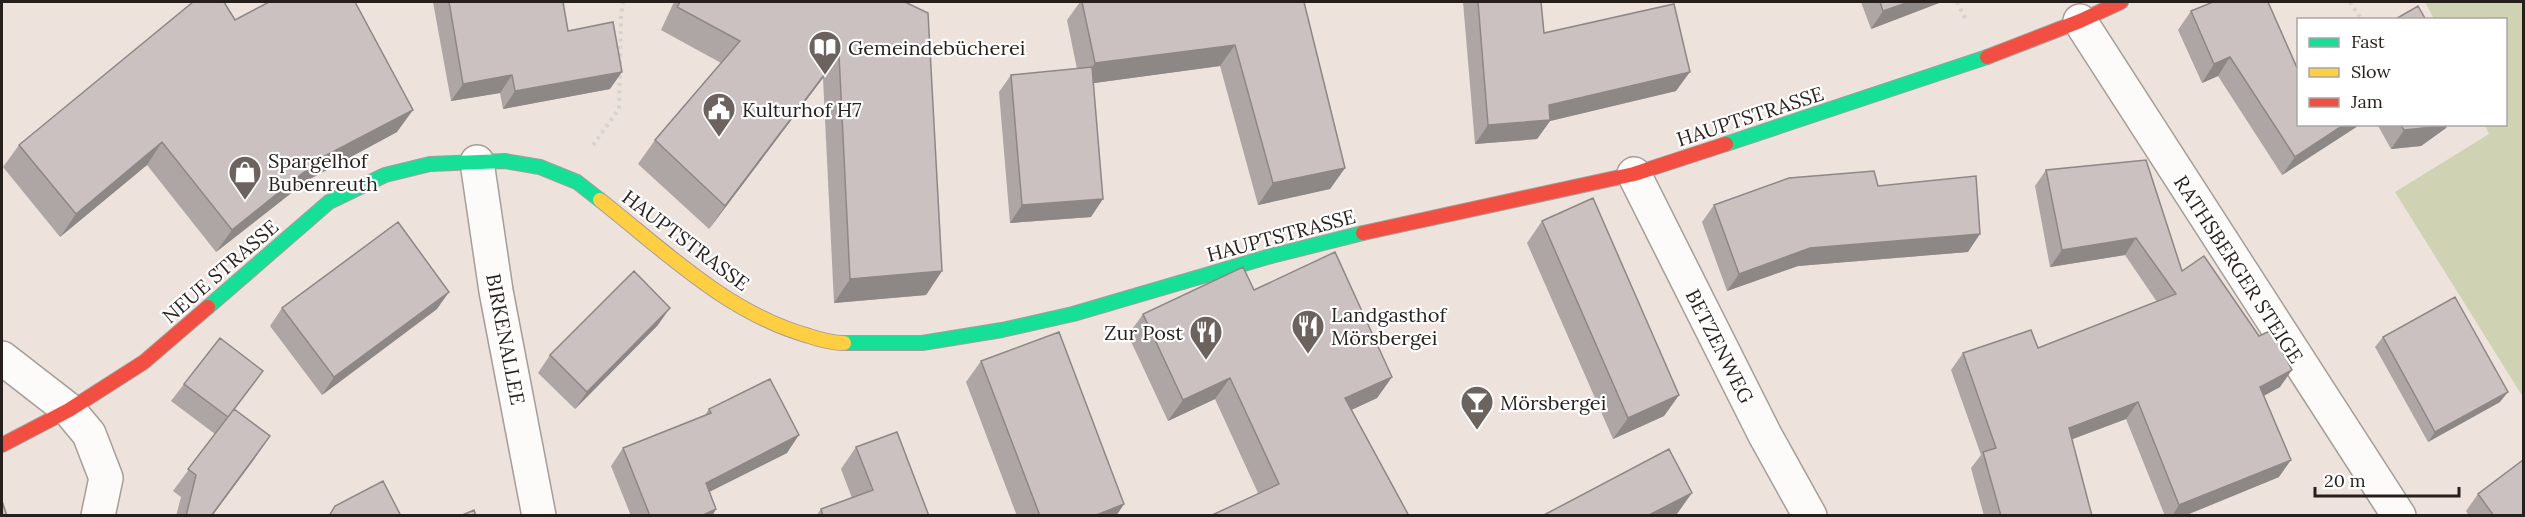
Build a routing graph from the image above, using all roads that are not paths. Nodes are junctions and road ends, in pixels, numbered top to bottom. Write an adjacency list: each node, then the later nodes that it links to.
1 (2121, 2): 2 (street, HAUPTSTRASSE)
2 (2080, 21): 4 (street, HAUPTSTRASSE); 11 (street, RATHSBERGER STEIGE)
3 (477, 162): 4 (street, HAUPTSTRASSE); 6 (street, NEUE STRASSE); 9 (street, BIRKENALLEE)
4 (1634, 174): 10 (street, BETZENWEG)
5 (2, 358): 6 (street)
6 (69, 410): 7 (street, NEUE STRASSE); 8 (street)
7 (2, 445)
8 (98, 516)
9 (539, 516)
10 (1810, 516)
11 (2399, 516)

